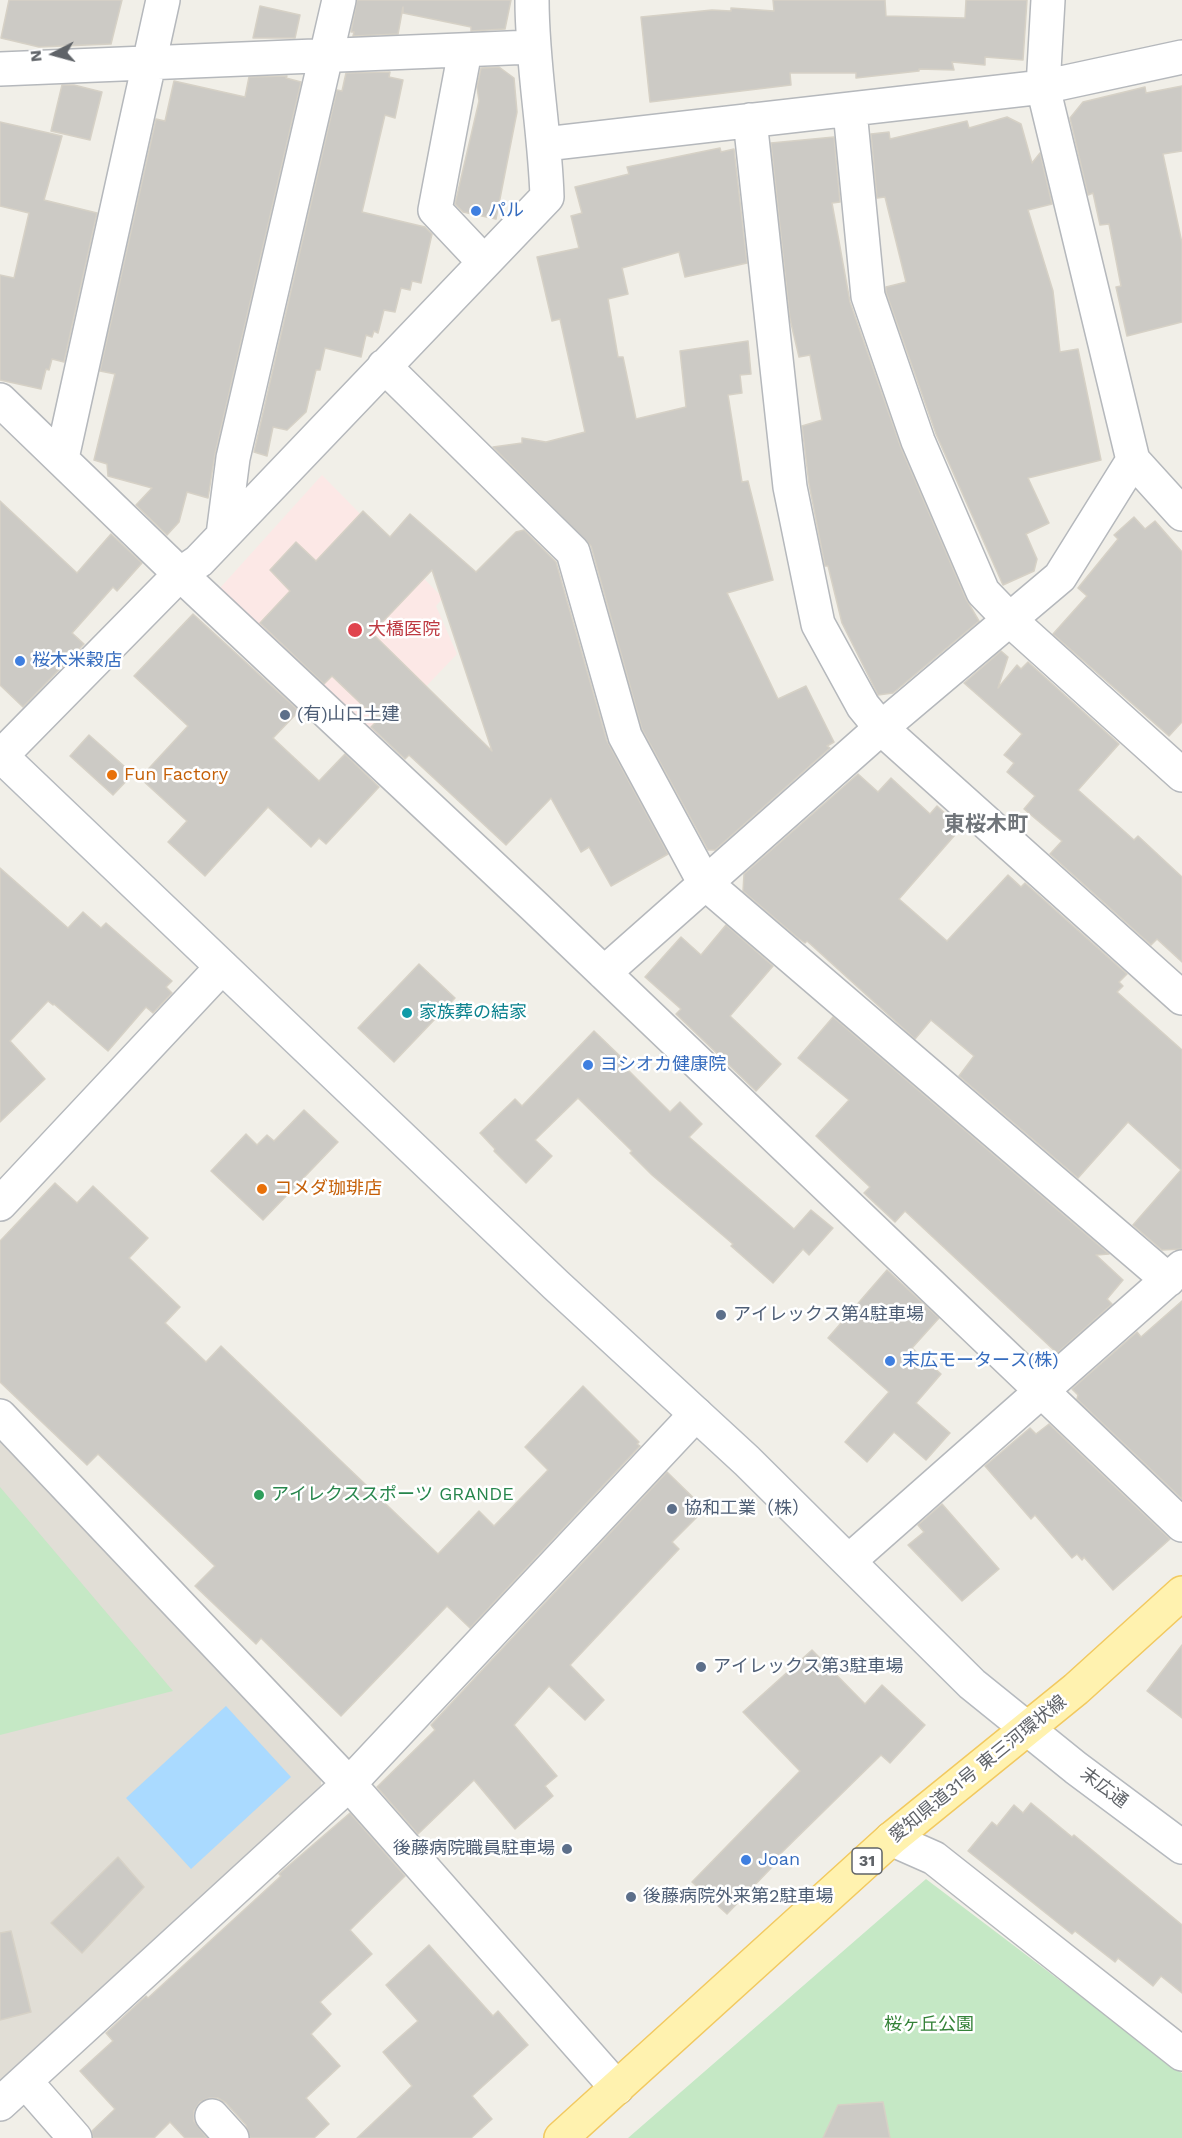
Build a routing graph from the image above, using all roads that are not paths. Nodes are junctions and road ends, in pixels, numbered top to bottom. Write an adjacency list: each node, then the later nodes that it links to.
1 (163, 0): 9 (street)
2 (339, 0): 7 (street)
3 (532, 0): 5 (street)
4 (1048, 0): 11 (street)
5 (532, 47): 6 (street); 14 (street)
6 (465, 51): 7 (street); 15 (street)
7 (326, 55): 9 (street); 21 (street)
8 (1182, 57): 11 (street)
9 (148, 64): 10 (street); 18 (street)
10 (0, 69)
11 (1043, 87): 12 (street); 19 (street)
12 (850, 111): 13 (street); 23 (street)
13 (750, 120): 14 (street); 24 (street)
14 (545, 144): 15 (street)
15 (484, 262): 16 (street)
16 (384, 366): 21 (street); 27 (street)
17 (0, 400): 18 (street)
18 (62, 458): 22 (street)
19 (1133, 460): 20 (street); 23 (street)
20 (1182, 514)
21 (223, 535): 22 (street)
22 (180, 574): 25 (street); 29 (street)
23 (1010, 620): 24 (street); 26 (street)
24 (881, 728): 27 (street); 30 (street)
25 (1, 756): 28 (street, 末広通)
26 (1182, 774)
27 (704, 882): 29 (street); 32 (street)
28 (222, 967): 31 (street); 34 (street, 末広通)
29 (604, 973): 33 (street)
30 (1182, 998)
31 (0, 1204)
32 (1175, 1274): 33 (street)
33 (1041, 1392): 36 (street); 37 (street)
34 (696, 1414): 37 (street, 末広通); 40 (street)
35 (0, 1416): 40 (street)
36 (1182, 1525)
37 (850, 1560): 39 (street, 末広通)
38 (1182, 1593): 39 (main road, 愛知県道31号 東三河環状線 / 31)
39 (1026, 1728): 41 (main road, 愛知県道31号 東三河環状線 / 31); 42 (street, 末広通)
40 (349, 1784): 44 (street); 45 (street)
41 (891, 1839): 43 (street); 45 (main road, 愛知県道31号 東三河環状線 / 31)
42 (1182, 1847)
43 (1182, 2054)
44 (25, 2081): 46 (street); 47 (street)
45 (617, 2088): 48 (main road, 愛知県道31号 東三河環状線 / 31)
46 (0, 2104)
47 (75, 2138)
48 (561, 2138)

